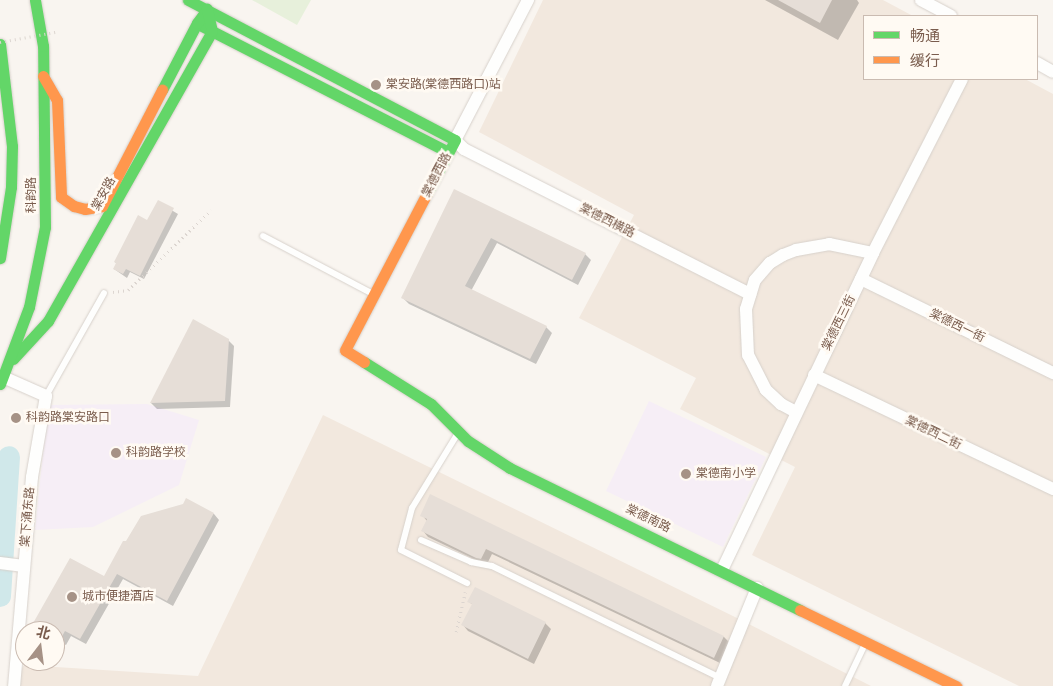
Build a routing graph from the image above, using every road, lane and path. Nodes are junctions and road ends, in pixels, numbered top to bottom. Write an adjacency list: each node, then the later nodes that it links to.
1 (35, 0): 13 (main road, 科韵路)
2 (188, 0): 5 (main road)
3 (528, 0): 15 (street, 棠德西路)
4 (921, 0): 6 (street)
5 (207, 9): 7 (main road, 棠安路); 8 (main road); 15 (main road)
6 (949, 15)
7 (197, 23): 8 (main road); 13 (main road, 棠安路)
8 (212, 31): 16 (main road); 26 (main road, 棠安路)
9 (55, 32): 10 (path, bridge)
10 (0, 43): 20 (main road, 科韵路)
11 (1038, 64): 12 (street)
12 (1053, 72)
13 (43, 76): 26 (main road, 科韵路)
14 (961, 80): 19 (street, 棠德西三街)
15 (460, 145): 16 (street); 23 (street, 棠德西横路)
16 (448, 152): 24 (main road, 棠德西路)
17 (211, 210): 22 (path)
18 (263, 236): 24 (lane)
19 (874, 253): 21 (street, 棠德西三街); 23 (street)
20 (0, 258)
21 (861, 279): 27 (street, 棠德西一街); 28 (street, 棠德西三街)
22 (104, 293): 30 (lane)
23 (750, 294): 31 (street)
24 (374, 295): 25 (main road, 棠德西路)
25 (345, 350): 32 (main road, 棠德南路)
26 (9, 363): 29 (main road, 科韵路)
27 (1053, 373)
28 (814, 375): 31 (street, 棠德西三街); 33 (street, 棠德西二街)
29 (2, 380): 30 (street)
30 (46, 396): 36 (street, 棠下涌东路)
31 (796, 412): 37 (street, 棠德西三街)
32 (458, 432): 37 (main road, 棠德南路); 38 (lane)
33 (1053, 490)
34 (421, 540): 42 (lane)
35 (0, 563): 36 (street)
36 (23, 566): 43 (street, 棠下涌东路)
37 (722, 570): 39 (main road, 棠德南路)
38 (467, 583): 40 (path)
39 (757, 588): 41 (main road, 棠德南路); 42 (street)
40 (456, 632)
41 (866, 641): 44 (lane); 45 (main road, 棠德南路)
42 (719, 682)
43 (14, 686)
44 (845, 686)
45 (956, 686)

